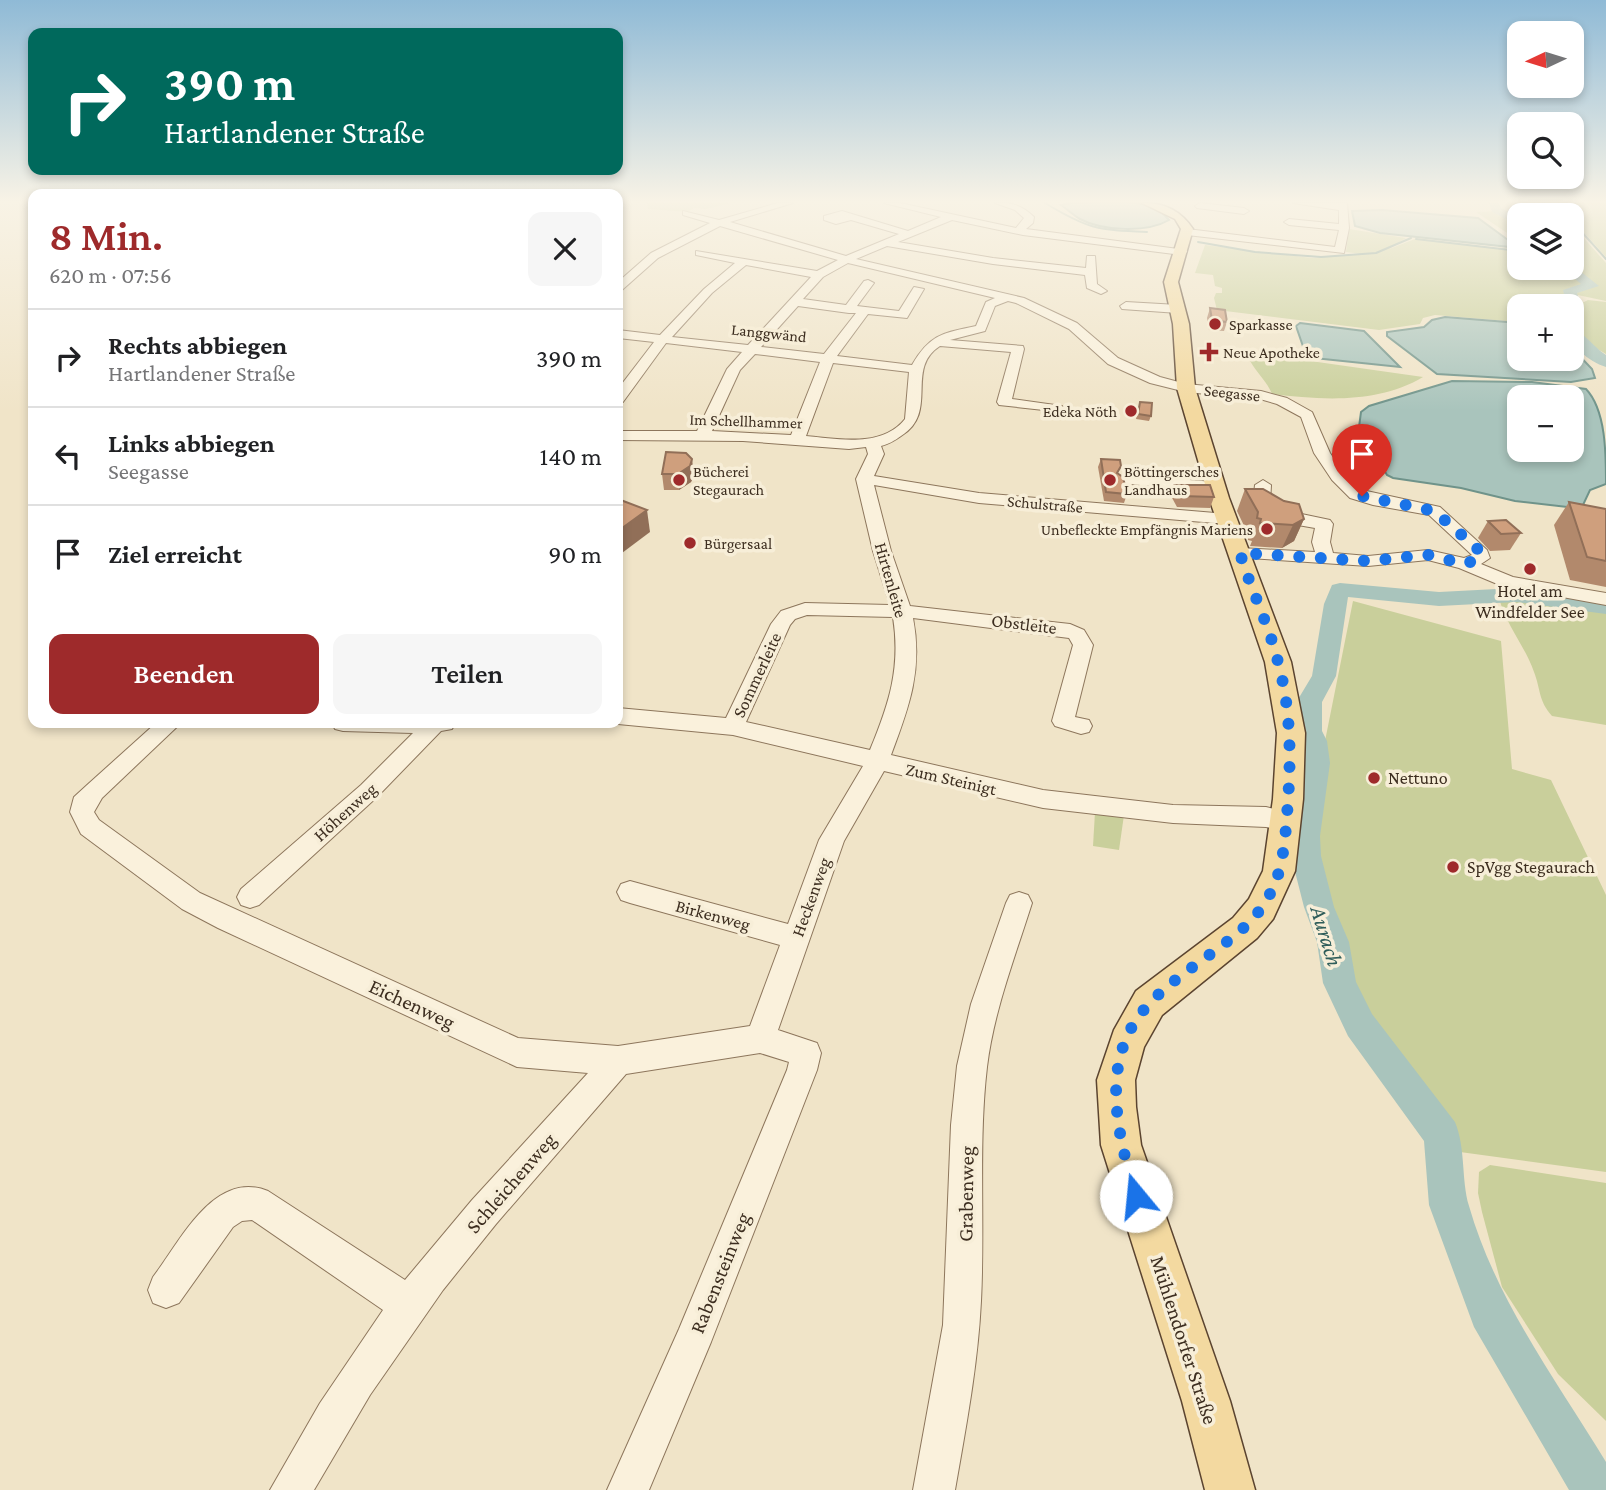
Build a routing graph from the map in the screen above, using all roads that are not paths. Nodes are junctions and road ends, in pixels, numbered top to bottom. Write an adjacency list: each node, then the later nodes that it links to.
1 (1089, 272): 10 (street)
2 (730, 273): 17 (street)
3 (805, 273): 7 (street)
4 (823, 273): 7 (street)
5 (903, 273): 11 (street)
6 (1174, 273): 14 (main road, Mühlendorfer Straße)
7 (819, 275): 12 (street)
8 (868, 283): 15 (street)
9 (918, 289): 15 (street)
10 (1101, 291)
11 (1007, 297): 18 (street); 22 (street)
12 (796, 302): 15 (street); 19 (street)
13 (1126, 306): 14 (street)
14 (1178, 309): 22 (main road, Mühlendorfer Straße)
15 (856, 310): 20 (street)
16 (623, 335): 17 (street, Langgwänd)
17 (665, 339): 19 (street, Langgwänd); 23 (street)
18 (935, 343): 21 (street); 24 (street)
19 (749, 349): 20 (street, Langgwänd); 26 (street)
20 (829, 357): 21 (street, Langgwänd); 27 (street)
21 (916, 369): 28 (street)
22 (1186, 388): 32 (main road, Mühlendorfer Straße); 36 (street, Seegasse)
23 (623, 391)
24 (1057, 409)
25 (623, 436): 26 (street, Im Schellhammer)
26 (702, 436): 27 (street, Im Schellhammer)
27 (796, 440): 28 (street, Im Schellhammer)
28 (872, 443): 29 (street)
29 (864, 479): 33 (street, Schulstraße); 38 (street, Hirtenleite)
30 (1125, 480): 32 (street)
31 (1263, 485): 35 (street)
32 (1215, 487): 33 (main road, Mühlendorfer Straße)
33 (1227, 519): 34 (main road, Mühlendorfer Straße)
34 (1240, 553): 35 (street); 45 (main road, Mühlendorfer Straße)
35 (1325, 558): 36 (street)
36 (1465, 564): 37 (street)
37 (1606, 598)
38 (902, 611): 40 (street, Obstleite); 41 (street, Sommerleite); 44 (street, Hirtenleite)
39 (623, 716): 41 (street, Zum Steinigt)
40 (1082, 726)
41 (733, 727): 44 (street, Zum Steinigt)
42 (164, 728): 52 (street, Eichenweg)
43 (431, 728): 47 (street, Höhenweg)
44 (877, 762): 45 (street, Zum Steinigt); 49 (street, Heckenweg)
45 (1286, 821): 58 (main road, Mühlendorfer Straße)
46 (629, 892): 49 (street, Birkenweg)
47 (250, 897)
48 (1019, 903): 57 (street, Grabenweg)
49 (796, 938): 50 (street, Heckenweg)
50 (760, 1039): 51 (street, Eichenweg); 52 (street, Eichenweg)
51 (806, 1053): 56 (street, Rabensteinweg)
52 (618, 1061): 54 (street, Schleichenweg)
53 (166, 1290): 54 (street)
54 (408, 1308): 55 (street, Schleichenweg)
55 (291, 1490)
56 (628, 1490)
57 (934, 1490)
58 (1230, 1490)

